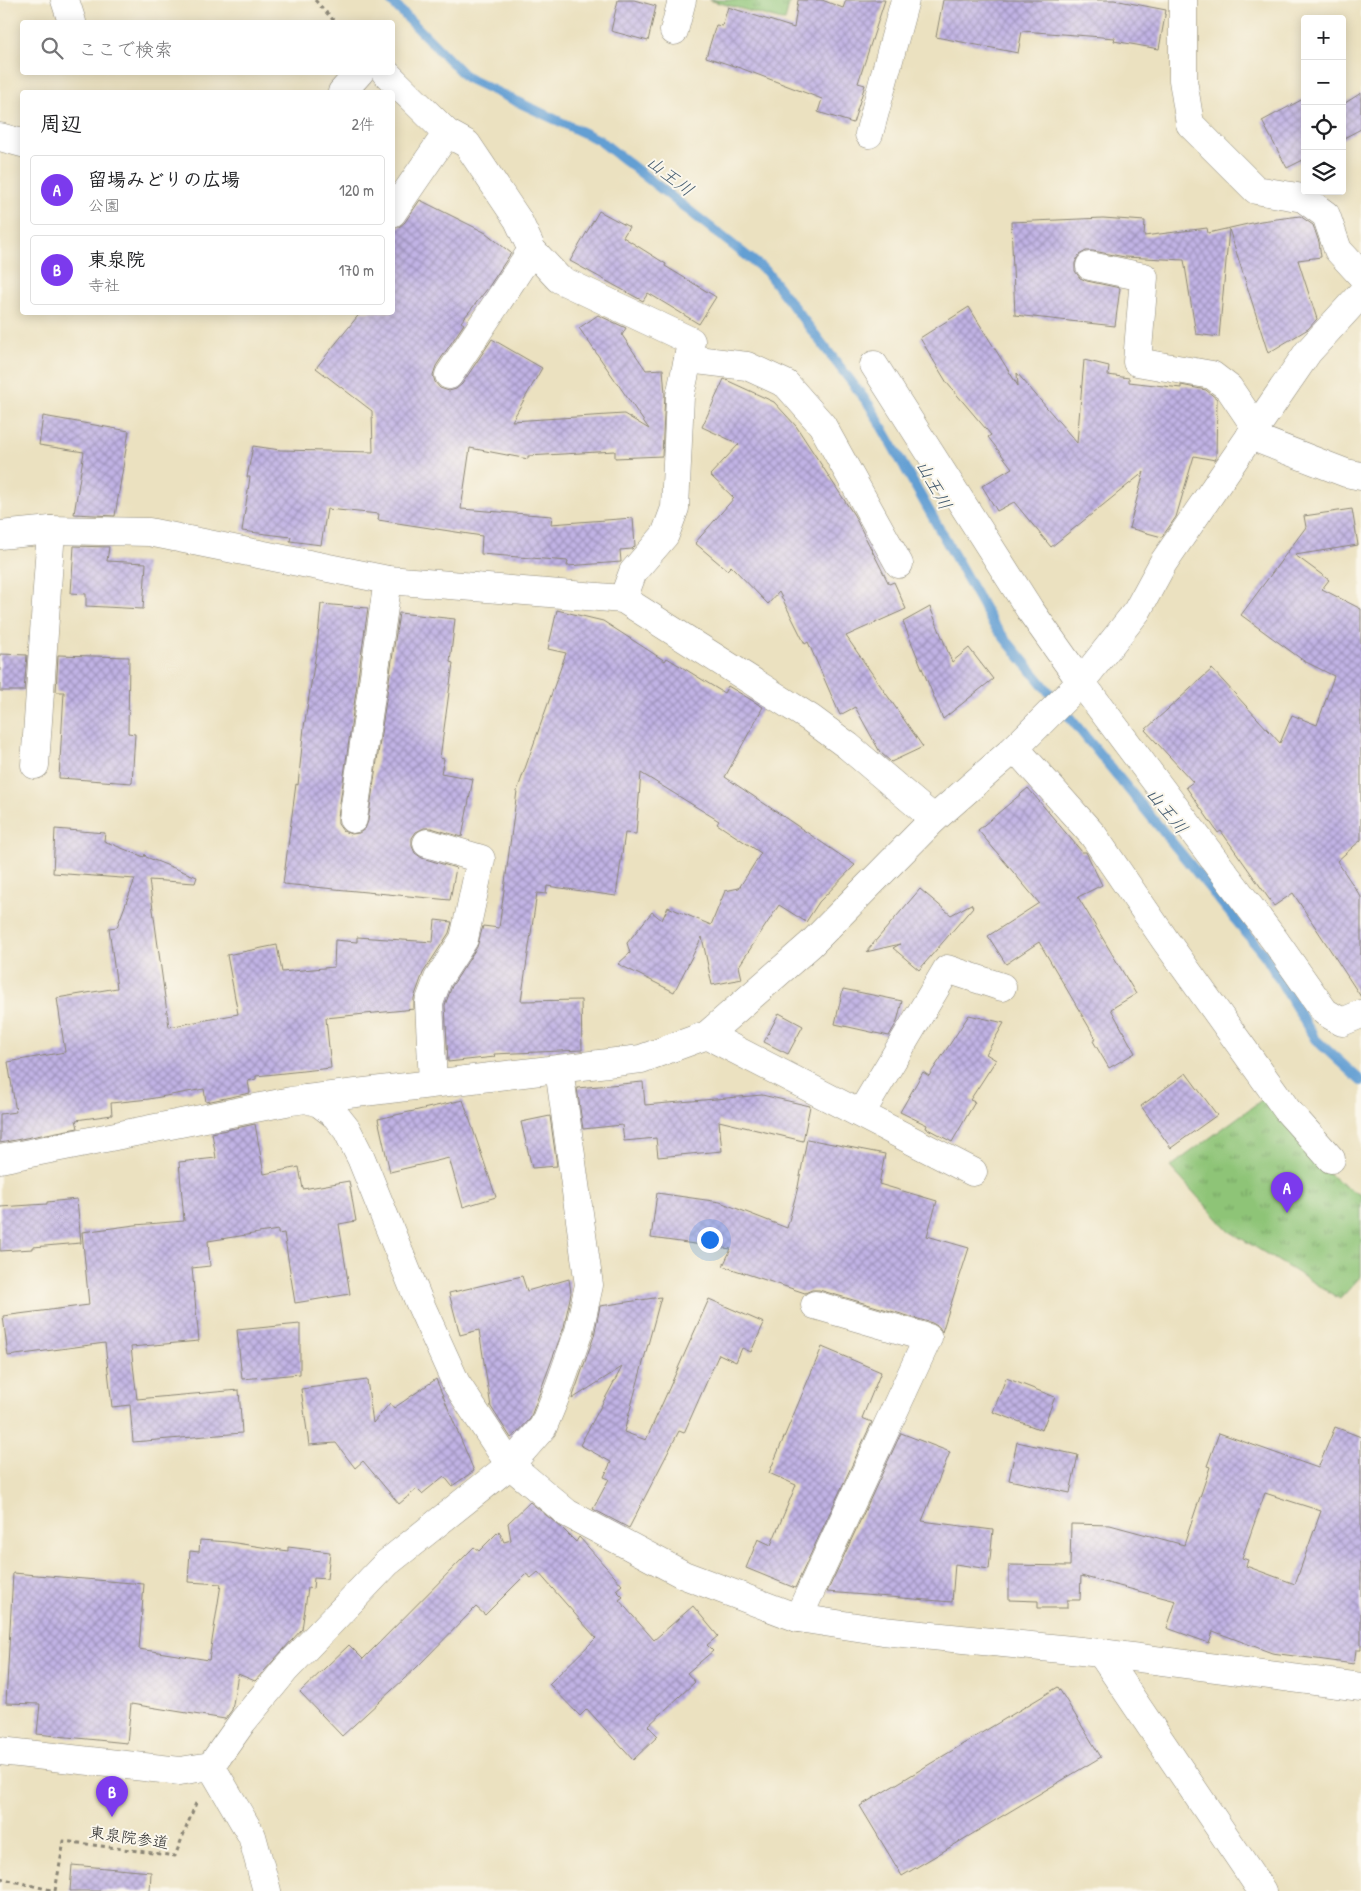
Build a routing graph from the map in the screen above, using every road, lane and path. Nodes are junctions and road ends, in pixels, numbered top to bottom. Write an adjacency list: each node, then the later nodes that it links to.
1 (65, 0): 6 (street)
2 (315, 0): 7 (path)
3 (682, 0): 8 (street)
4 (905, 0): 13 (street)
5 (1183, 0): 19 (street)
6 (71, 20)
7 (333, 20)
8 (674, 31)
9 (357, 75): 11 (street)
10 (388, 75): 12 (street)
11 (344, 90)
12 (447, 133): 16 (street); 17 (street)
13 (869, 134)
14 (0, 137): 15 (street)
15 (20, 142)
16 (395, 209)
17 (532, 250): 21 (street); 23 (street)
18 (1090, 266): 24 (street)
19 (1361, 275)
20 (1361, 294): 24 (street)
21 (688, 358): 28 (street); 30 (street)
22 (874, 365): 31 (street)
23 (449, 375)
24 (1253, 432): 25 (street); 31 (street)
25 (1361, 476)
26 (51, 530): 27 (street); 29 (street); 33 (street)
27 (0, 535)
28 (899, 564)
29 (388, 580): 30 (street); 34 (street)
30 (623, 599): 35 (street)
31 (1081, 682): 32 (street); 38 (street)
32 (1023, 739): 35 (street); 44 (street)
33 (35, 765)
34 (353, 819)
35 (934, 819): 39 (street)
36 (427, 843): 41 (street)
37 (1002, 988): 43 (street)
38 (1361, 1014)
39 (706, 1035): 40 (street); 43 (street)
40 (559, 1069): 41 (street); 48 (street)
41 (432, 1083): 42 (street)
42 (306, 1099): 45 (street); 48 (street)
43 (861, 1114): 46 (street)
44 (1331, 1159)
45 (0, 1160)
46 (973, 1172)
47 (815, 1304): 49 (street)
48 (510, 1465): 49 (street); 53 (street)
49 (798, 1618): 50 (street)
50 (1101, 1653): 51 (street); 57 (street)
51 (1361, 1687)
52 (0, 1751): 53 (street)
53 (211, 1766): 55 (path, 東泉院参道); 56 (street)
54 (0, 1878): 55 (path)
55 (55, 1891)
56 (267, 1891)
57 (1262, 1891)

